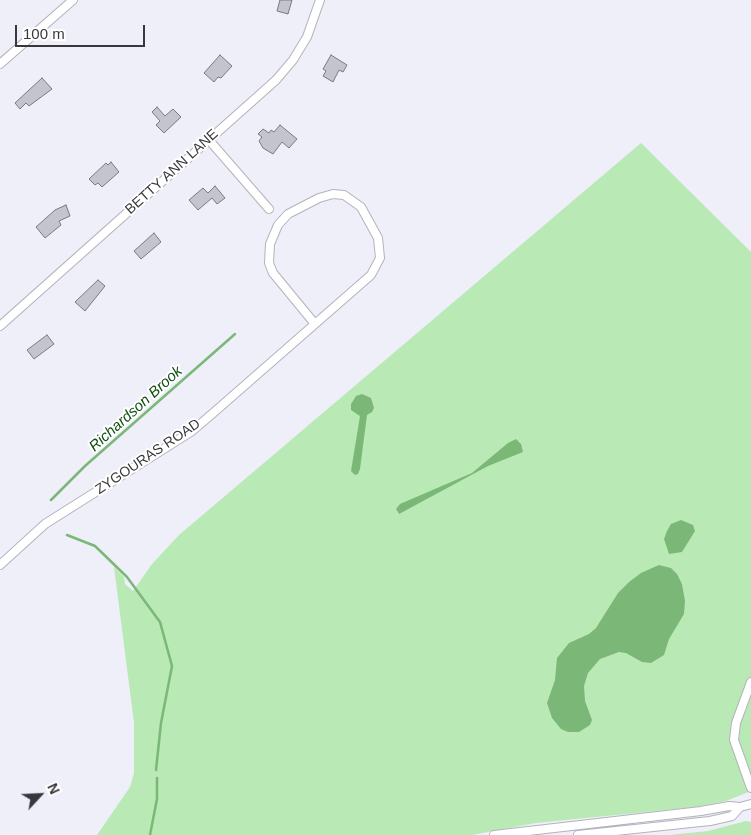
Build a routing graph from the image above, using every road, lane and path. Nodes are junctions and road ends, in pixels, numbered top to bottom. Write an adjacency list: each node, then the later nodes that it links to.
1 (73, 0): 3 (street)
2 (320, 0): 4 (street, BETTY ANN LANE)
3 (0, 64)
4 (208, 140): 5 (street); 7 (street, BETTY ANN LANE)
5 (269, 209)
6 (315, 324): 6 (street, ZYGOURAS ROAD); 8 (street, ZYGOURAS ROAD)
7 (0, 326)
8 (0, 565)
9 (751, 682): 10 (street)
10 (751, 788)
11 (751, 804): 12 (street)
12 (740, 807): 13 (street); 14 (street)
13 (605, 822): 14 (street); 15 (street)
14 (606, 832): 16 (street)
15 (494, 835)
16 (578, 835)

